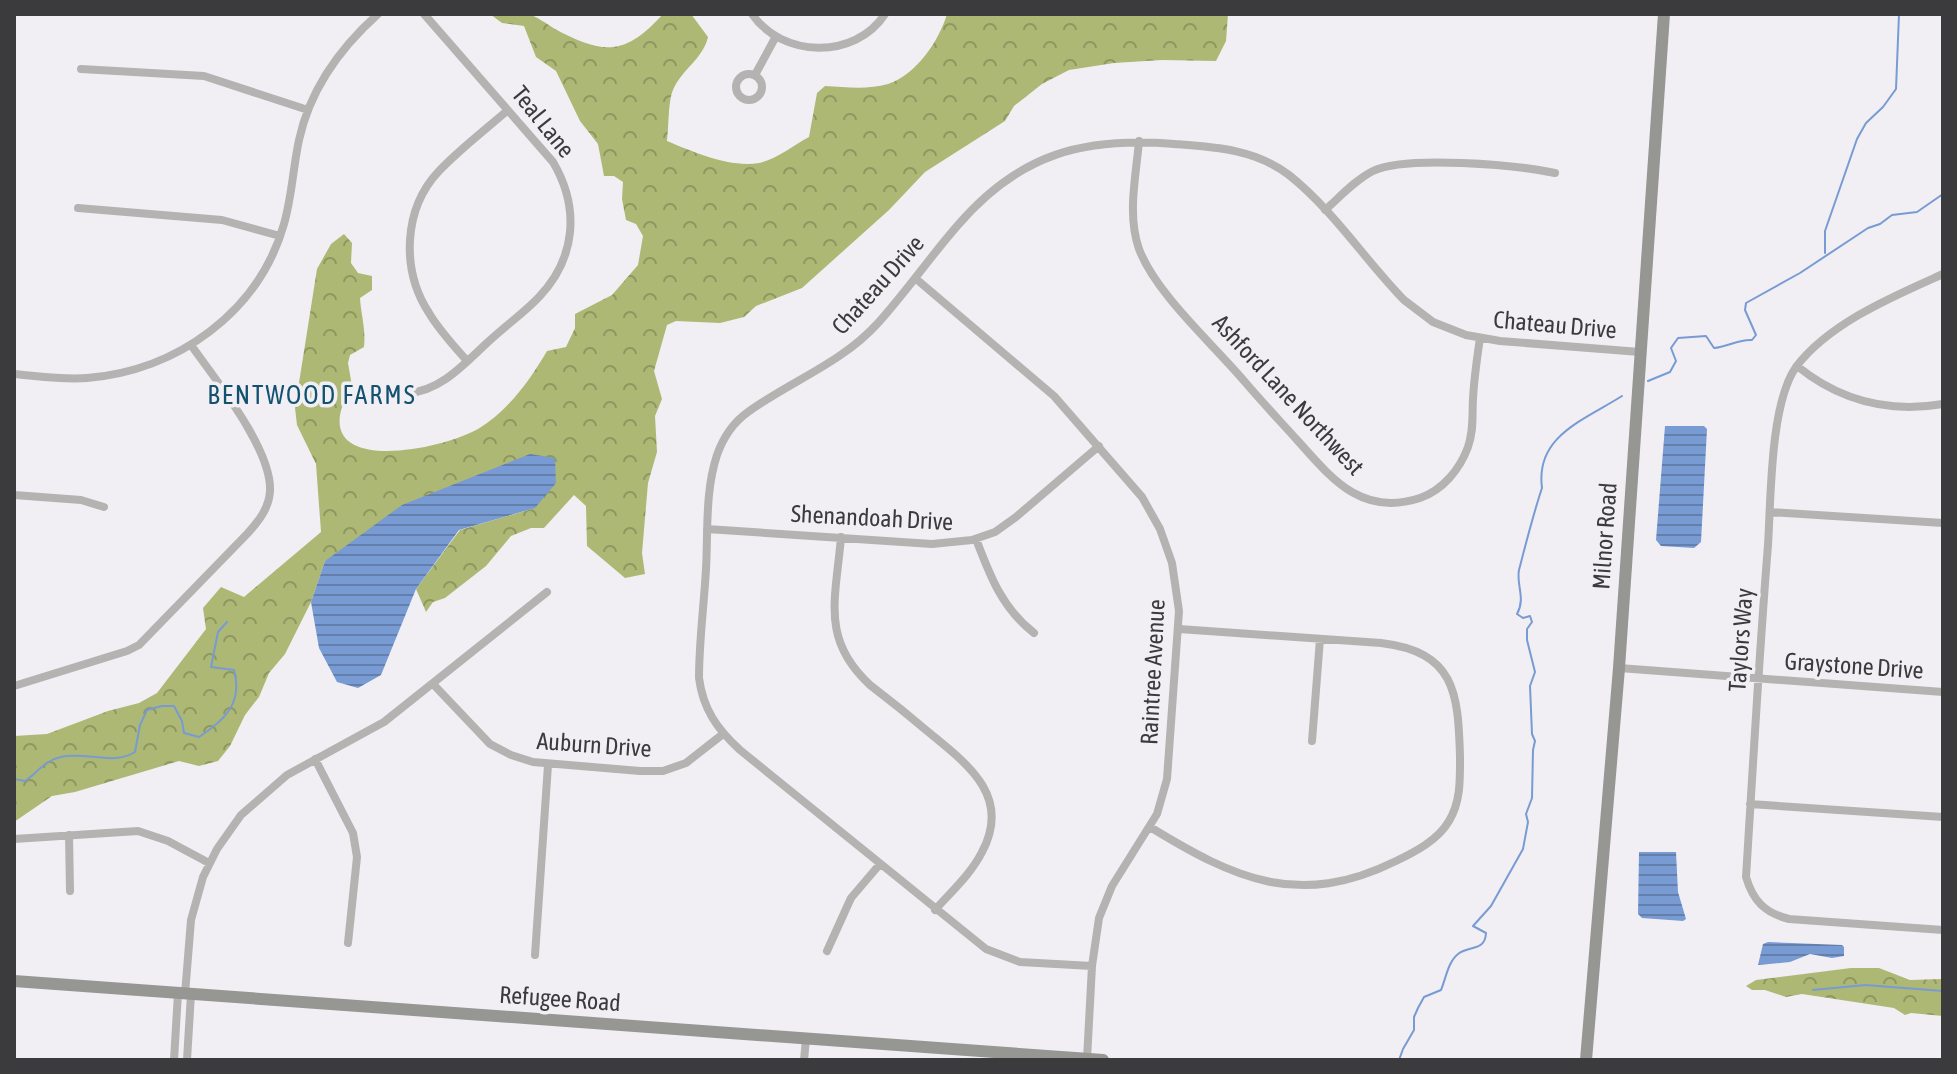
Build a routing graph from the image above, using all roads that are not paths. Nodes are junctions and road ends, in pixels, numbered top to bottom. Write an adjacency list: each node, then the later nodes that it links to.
1 (378, 14): 9 (street)
2 (424, 14): 10 (street, Teal Lane)
3 (752, 14): 6 (street)
4 (885, 14): 6 (street)
5 (1664, 14): 20 (main road, Milnor Road)
6 (775, 38): 8 (street)
7 (81, 69): 9 (street)
8 (755, 75)
9 (308, 110): 15 (street)
10 (508, 110): 21 (street); 21 (street, Teal Lane)
11 (1139, 141): 14 (street, Chateau Drive); 17 (street, Chateau Drive); 18 (street, Ashford Lane Northwest)
12 (1555, 173): 14 (street)
13 (78, 208): 15 (street)
14 (1325, 210): 18 (street, Chateau Drive)
15 (280, 236): 19 (street)
16 (1943, 274): 22 (street, Taylors Way)
17 (915, 278): 26 (street, Raintree Avenue); 31 (street, Chateau Drive)
18 (1480, 338): 20 (street, Chateau Drive)
19 (191, 345): 23 (street); 41 (street)
20 (1640, 352): 38 (main road, Milnor Road)
21 (467, 361): 24 (street, Teal Lane)
22 (1797, 366): 25 (street); 29 (street, Taylors Way)
23 (14, 374)
24 (408, 393)
25 (1943, 404)
26 (1099, 446): 33 (street, Shenandoah Drive); 35 (street, Raintree Avenue)
27 (14, 495): 28 (street)
28 (104, 507)
29 (1770, 512): 30 (street); 39 (street, Taylors Way)
30 (1943, 523)
31 (707, 529): 32 (street, Shenandoah Drive); 43 (street, Chateau Drive)
32 (841, 537): 33 (street, Shenandoah Drive); 55 (street)
33 (976, 539): 36 (street)
34 (547, 592): 40 (street)
35 (1179, 629): 37 (street); 49 (street, Raintree Avenue)
36 (1034, 633)
37 (1320, 639): 44 (street); 49 (street)
38 (1619, 668): 39 (street, Graystone Drive); 69 (main road, Milnor Road)
39 (1758, 680): 42 (street, Graystone Drive); 47 (street, Taylors Way)
40 (433, 684): 45 (street); 46 (street, Auburn Drive)
41 (14, 686)
42 (1943, 692)
43 (723, 734): 46 (street, Auburn Drive); 53 (street, Chateau Drive)
44 (1312, 741)
45 (315, 759): 52 (street); 57 (street)
46 (548, 765): 59 (street)
47 (1750, 804): 48 (street); 56 (street, Taylors Way)
48 (1943, 817)
49 (1150, 827): 60 (street, Raintree Avenue)
50 (69, 835): 51 (street); 52 (street); 54 (street)
51 (14, 839)
52 (209, 863): 62 (street)
53 (880, 864): 55 (street, Chateau Drive); 58 (street)
54 (70, 891)
55 (935, 910): 60 (street, Chateau Drive)
56 (1943, 930)
57 (348, 943)
58 (827, 951)
59 (535, 955)
60 (1092, 966): 64 (street, Raintree Avenue)
61 (14, 981): 62 (main road, Refugee Road)
62 (185, 994): 63 (main road, Refugee Road); 65 (street); 66 (street)
63 (806, 1039): 64 (main road, Refugee Road); 67 (street)
64 (1087, 1059): 68 (main road, Refugee Road)
65 (174, 1060)
66 (187, 1060)
67 (804, 1060)
68 (1103, 1060)
69 (1586, 1060)

